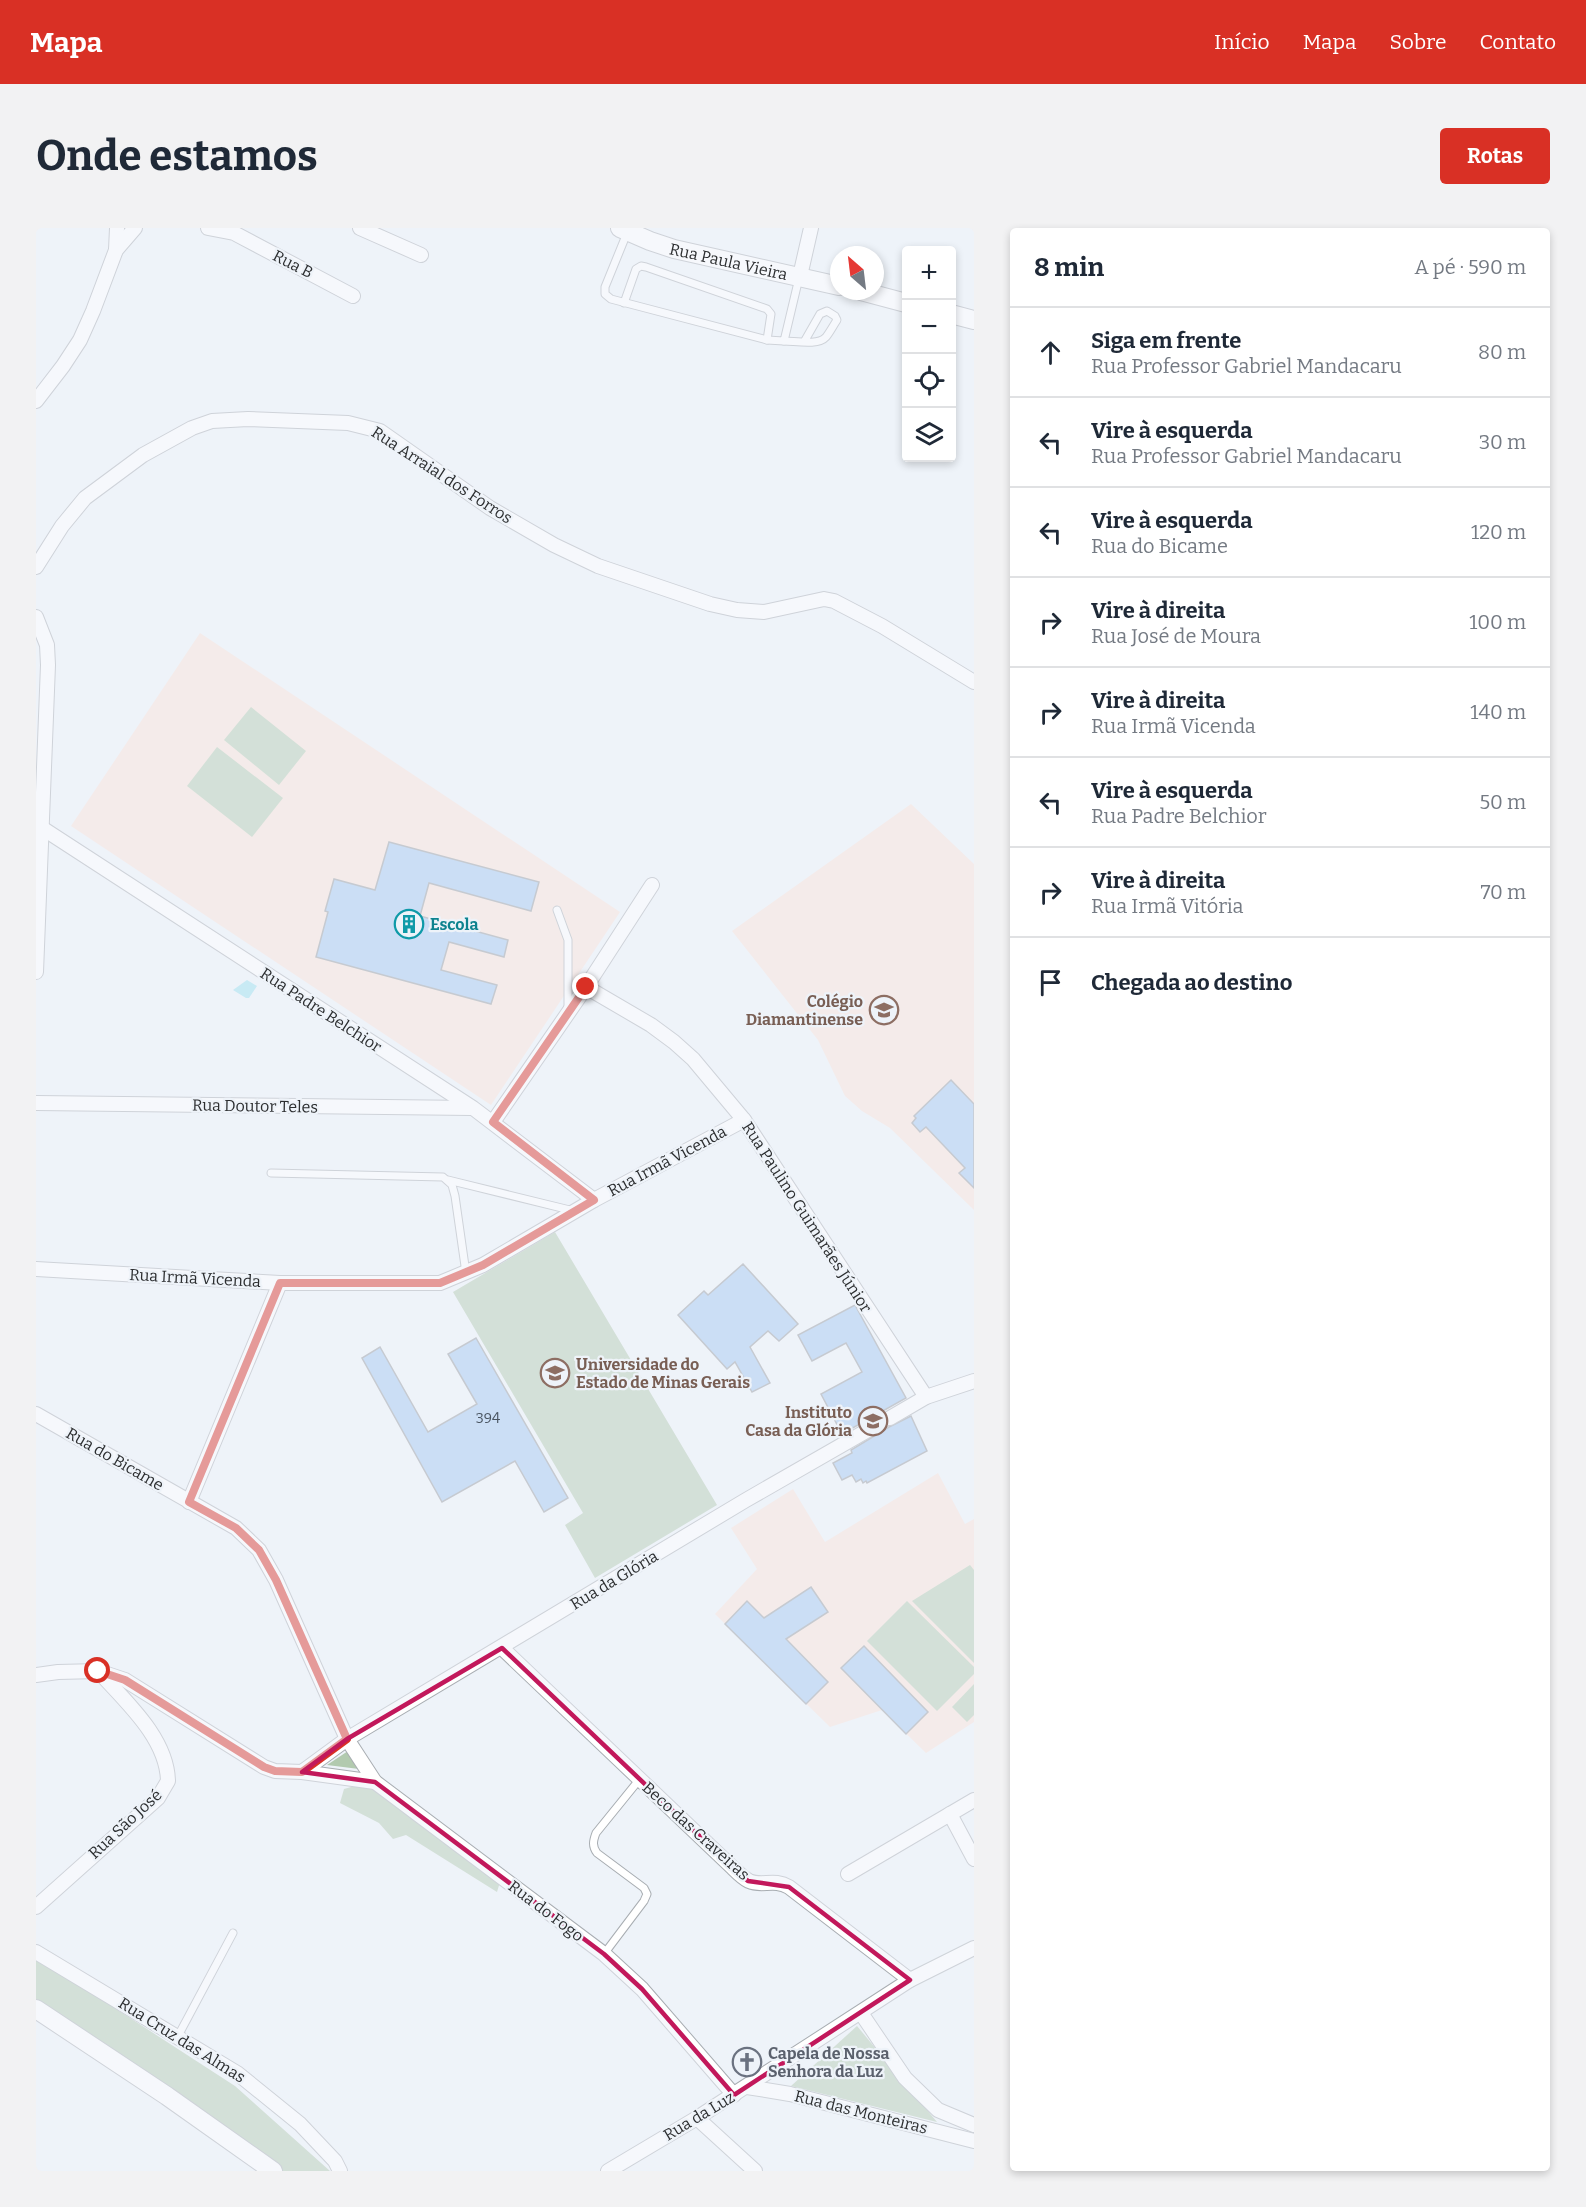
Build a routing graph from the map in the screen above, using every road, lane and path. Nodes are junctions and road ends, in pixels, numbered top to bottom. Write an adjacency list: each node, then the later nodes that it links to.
1 (117, 228): 8 (street)
2 (135, 228): 8 (street)
3 (208, 228): 7 (street, Rua B)
4 (360, 228): 9 (street)
5 (811, 228): 10 (street)
6 (625, 229): 10 (main road, Rua Paula Vieira); 15 (lane)
7 (235, 231): 12 (street, Rua B)
8 (116, 250): 21 (street)
9 (421, 255)
10 (800, 276): 11 (main road, Rua Paula Vieira); 19 (lane)
11 (830, 284)
12 (353, 296)
13 (884, 297): 14 (main road)
14 (902, 302)
15 (624, 303): 18 (lane); 18 (lane)
16 (956, 315): 17 (main road)
17 (974, 320)
18 (767, 340): 19 (lane)
19 (784, 341): 20 (lane)
20 (804, 342): 20 (lane)
21 (36, 401)
22 (36, 567): 24 (street, Rua Arraial dos Forros)
23 (36, 616): 25 (street)
24 (974, 682)
25 (42, 828): 28 (street); 32 (street, Rua Padre Belchior)
26 (652, 885): 29 (street)
27 (557, 910): 30 (lane)
28 (36, 972)
29 (586, 987): 30 (street); 33 (street, Rua Paulino Guimarães Júnior)
30 (568, 1013): 34 (street)
31 (36, 1103): 32 (street, Rua Doutor Teles)
32 (473, 1108): 34 (street, Rua Padre Belchior)
33 (744, 1120): 37 (street, Rua Irmã Vicenda); 43 (street, Rua Paulino Guimarães Júnior)
34 (493, 1122): 37 (street, Rua Padre Belchior)
35 (271, 1173): 36 (lane)
36 (448, 1180): 38 (lane); 40 (lane)
37 (594, 1200): 38 (street, Rua Irmã Vicenda)
38 (574, 1211): 40 (street, Rua Irmã Vicenda)
39 (36, 1269): 41 (street, Rua Irmã Vicenda)
40 (466, 1274): 41 (street, Rua Irmã Vicenda)
41 (280, 1283): 45 (street)
42 (974, 1381): 43 (street, Rua da Glória)
43 (926, 1397): 46 (street, Rua da Glória)
44 (36, 1414): 45 (street, Rua do Bicame)
45 (189, 1502): 49 (street, Rua do Bicame)
46 (502, 1648): 49 (street, Rua da Glória); 51 (street, Beco das Craveiras)
47 (98, 1671): 48 (street); 50 (street); 57 (street, Rua São José)
48 (36, 1675)
49 (347, 1739): 50 (street, Rua da Glória); 52 (street, Rua do Fogo)
50 (302, 1772): 52 (street)
51 (639, 1780): 61 (lane); 62 (street, Beco das Craveiras)
52 (375, 1782): 61 (street, Rua do Fogo)
53 (974, 1800): 54 (street)
54 (950, 1814): 55 (street); 56 (street)
55 (974, 1859)
56 (849, 1874)
57 (36, 1907)
58 (233, 1933): 65 (lane)
59 (974, 1948): 62 (street, Rua da Luz)
60 (36, 1952): 65 (street, Rua Cruz das Almas)
61 (604, 1954): 67 (street, Rua do Fogo)
62 (910, 1980): 64 (street, Rua da Luz)
63 (36, 2009): 71 (main road)
64 (861, 2013): 66 (street, Rua da Luz); 69 (street)
65 (178, 2036): 72 (street, Rua Cruz das Almas)
66 (747, 2087): 67 (street, Rua da Luz); 70 (street, Rua das Monteiras)
67 (734, 2095): 68 (street, Rua da Luz)
68 (697, 2118): 73 (street, Rua da Luz); 74 (street)
69 (974, 2125)
70 (974, 2141)
71 (273, 2171)
72 (340, 2171)
73 (608, 2171)
74 (755, 2171)

